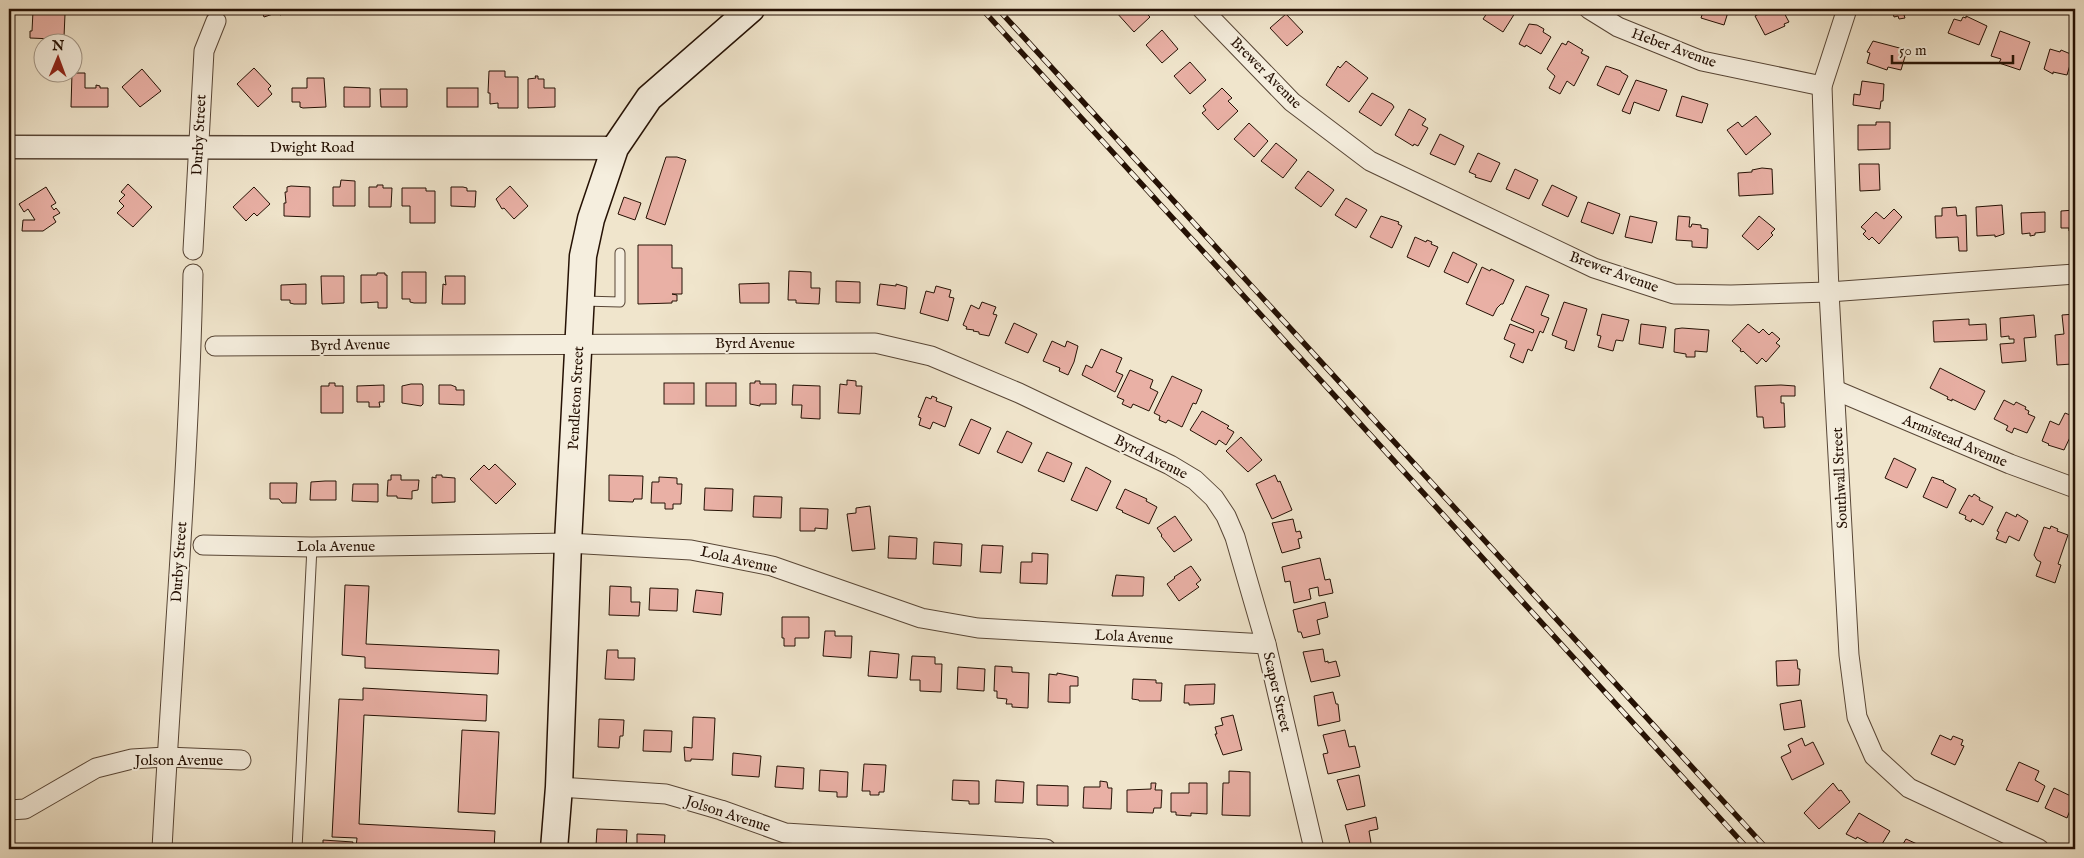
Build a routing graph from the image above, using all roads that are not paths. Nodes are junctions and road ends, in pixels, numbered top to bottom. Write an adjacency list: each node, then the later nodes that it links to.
1 (751, 9): 9 (main road, Pendleton Street)
2 (1202, 9): 14 (street, Brewer Avenue)
3 (1589, 9): 6 (street, Heber Avenue)
4 (1847, 9): 6 (street, Southwall Street)
5 (216, 21): 8 (street, Durby Street)
6 (1822, 86): 14 (street, Southwall Street)
7 (9, 147): 8 (street, Dwight Road)
8 (198, 147): 9 (street, Dwight Road); 10 (street, Durby Street)
9 (615, 148): 15 (main road, Pendleton Street)
10 (193, 250)
11 (620, 253): 15 (lane)
12 (193, 274): 25 (street, Durby Street)
13 (2075, 274): 14 (street, Brewer Avenue)
14 (1829, 292): 18 (street, Southwall Street)
15 (581, 301): 16 (main road, Pendleton Street)
16 (579, 343): 17 (street, Byrd Avenue); 20 (street, Byrd Avenue); 21 (main road, Pendleton Street)
17 (215, 346)
18 (1835, 390): 19 (street, Armistead Avenue); 34 (street, Southwall Street)
19 (2075, 488)
20 (1235, 537): 24 (street, Scaper Street)
21 (568, 543): 23 (street, Lola Avenue); 24 (street, Lola Avenue); 27 (main road, Pendleton Street)
22 (203, 545): 23 (street, Lola Avenue)
23 (312, 547): 30 (lane)
24 (1266, 644): 33 (street, Scaper Street)
25 (166, 757): 26 (street, Jolson Avenue); 28 (street, Jolson Avenue); 29 (street, Durby Street)
26 (241, 760)
27 (559, 787): 31 (main road, Pendleton Street); 32 (street, Jolson Avenue)
28 (9, 810)
29 (162, 849)
30 (297, 849)
31 (554, 849)
32 (1046, 849)
33 (1314, 849)
34 (2040, 849)

